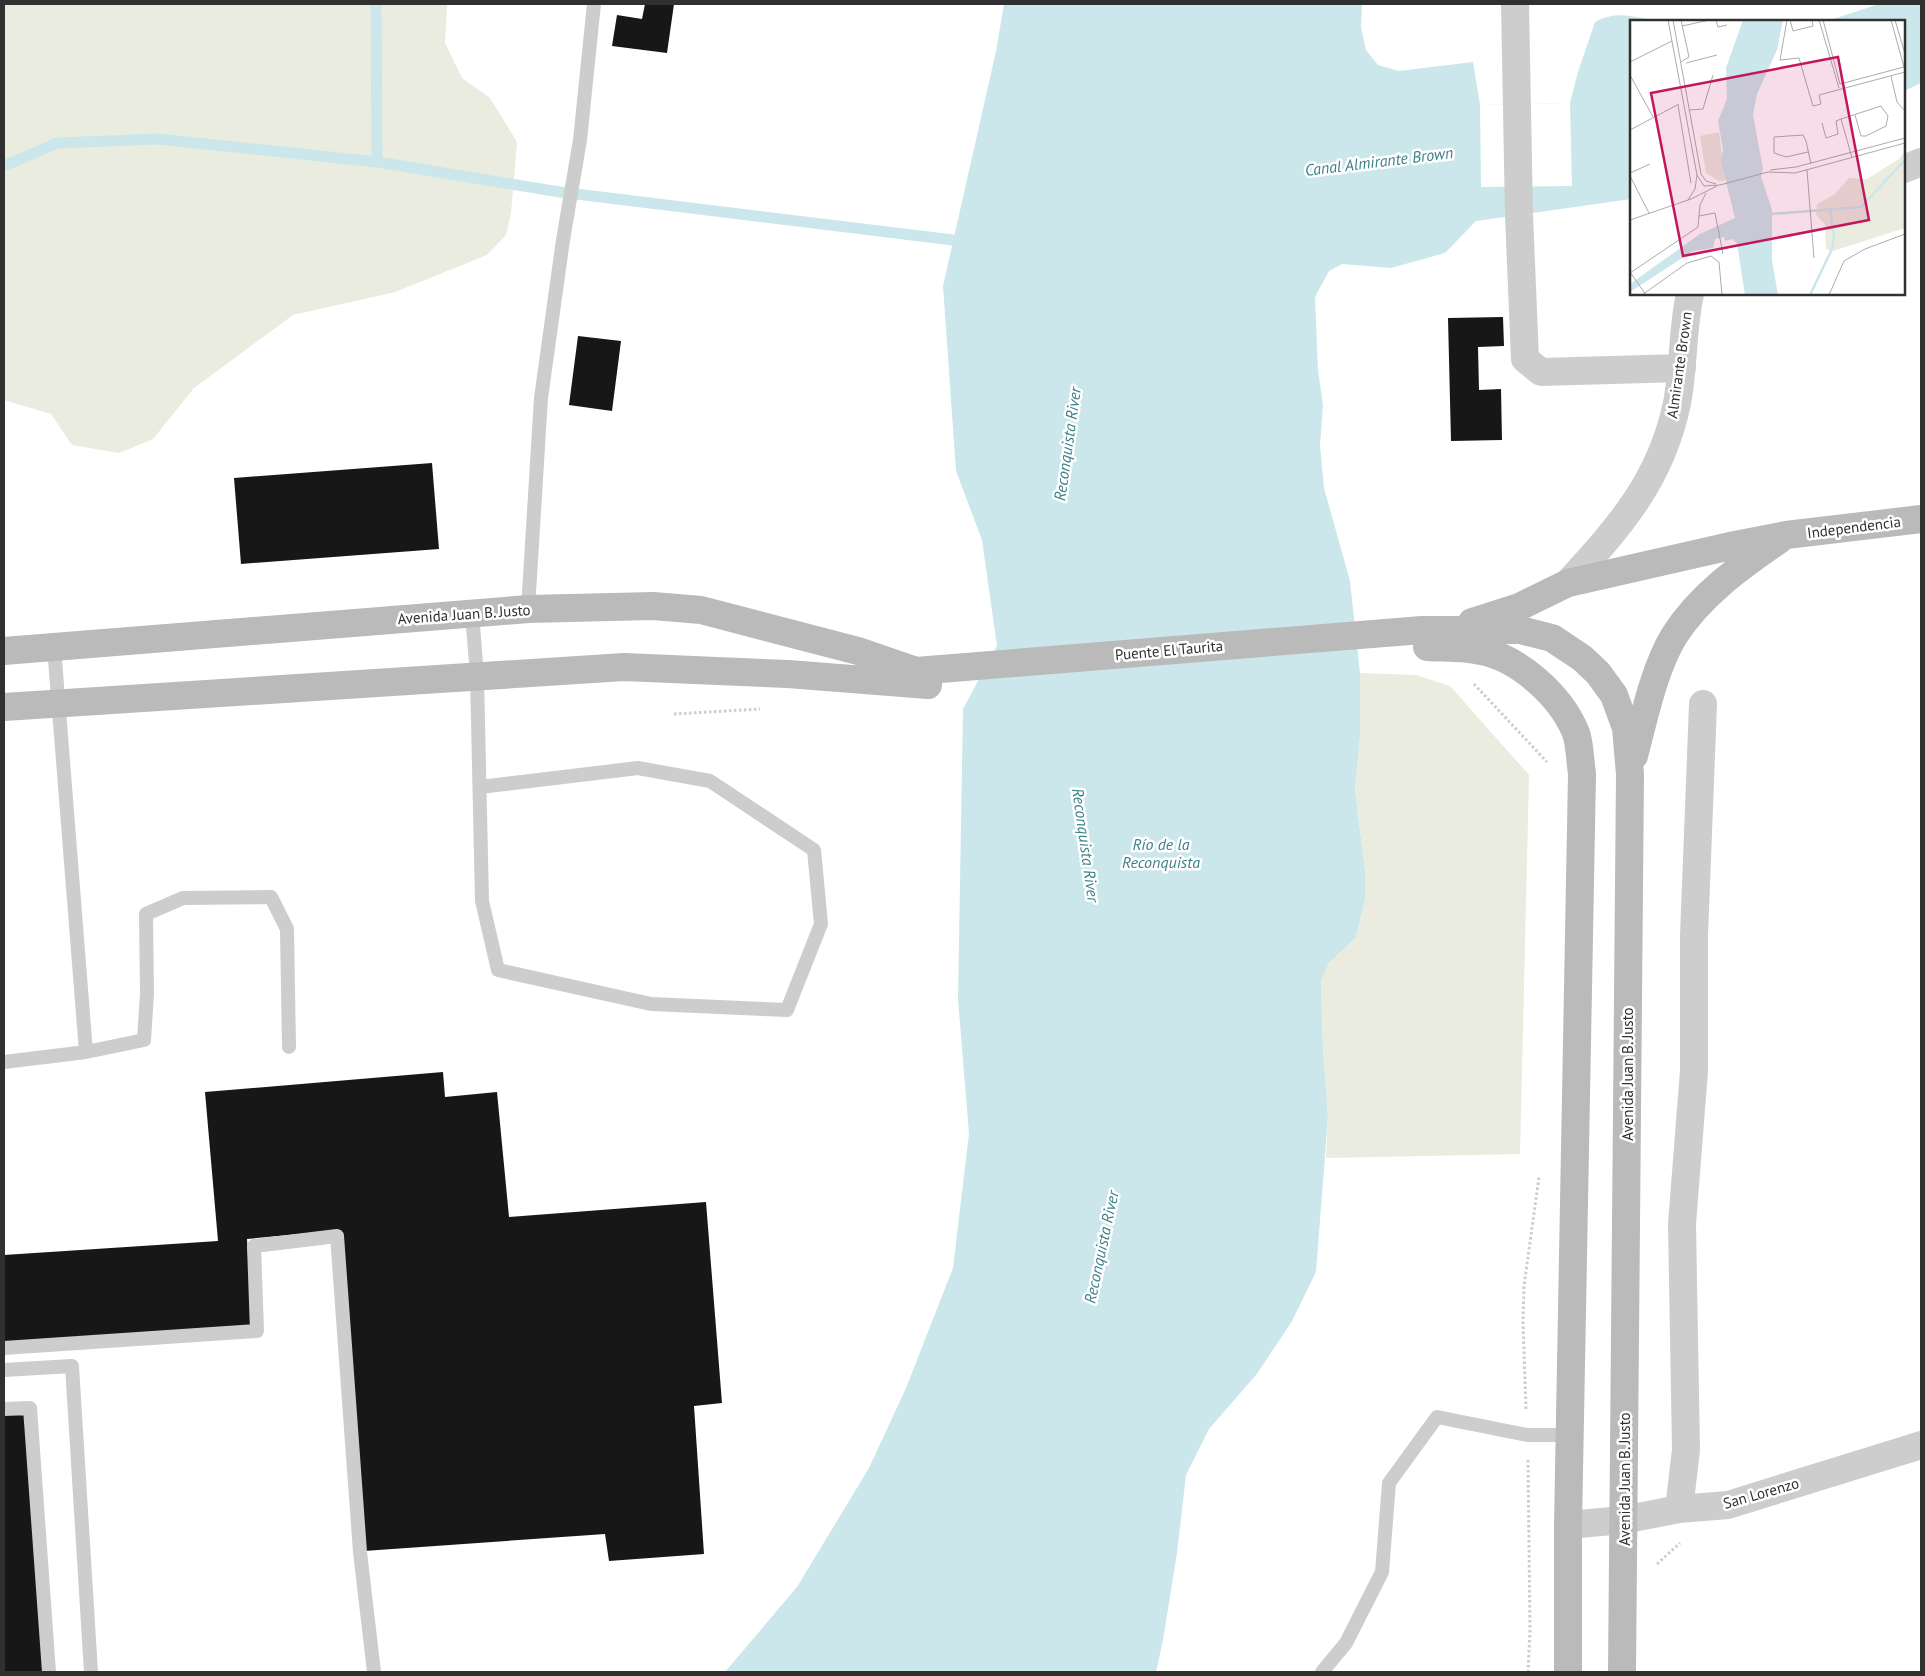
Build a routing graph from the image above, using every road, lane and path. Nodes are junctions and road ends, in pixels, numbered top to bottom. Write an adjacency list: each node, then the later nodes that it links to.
1 (594, 4): 10 (lane)
2 (1515, 4): 6 (street)
3 (1921, 162): 4 (street)
4 (1905, 169)
5 (1690, 295): 6 (street, Almirante Brown)
6 (1682, 368): 9 (street, Almirante Brown)
7 (1921, 518): 8 (main road, Independencia)
8 (1786, 535): 9 (main road, Independencia); 22 (main road)
9 (1568, 583): 12 (main road, Independencia)
10 (528, 609): 11 (main road, Avenida Juan B. Justo); 16 (main road, Avenida Juan B. Justo)
11 (472, 613): 13 (main road, Avenida Juan B. Justo); 15 (lane)
12 (1431, 635): 16 (main road, Puente El Taurita); 22 (main road, Avenida Juan B. Justo); 32 (main road)
13 (54, 647): 14 (main road, Avenida Juan B. Justo); 18 (lane)
14 (4, 651)
15 (477, 676): 16 (main road); 18 (main road); 23 (lane)
16 (918, 678)
17 (1471, 681): 21 (path)
18 (59, 704): 20 (main road); 25 (lane)
19 (1703, 704): 34 (street)
20 (4, 708)
21 (1549, 764)
22 (1630, 774): 35 (main road, Avenida Juan B. Justo)
23 (480, 787): 23 (lane)
24 (289, 1047): 25 (lane)
25 (86, 1052): 26 (lane)
26 (4, 1062)
27 (1539, 1174): 31 (path)
28 (4, 1348): 39 (lane)
29 (4, 1370): 38 (lane)
30 (4, 1410): 37 (lane)
31 (1527, 1435): 32 (lane); 40 (lane); 41 (path)
32 (1570, 1435): 36 (main road)
33 (1921, 1445): 34 (street, San Lorenzo)
34 (1679, 1509): 35 (street, San Lorenzo)
35 (1623, 1520): 36 (street, San Lorenzo); 43 (main road, Avenida Juan B. Justo)
36 (1568, 1525): 42 (main road)
37 (48, 1672)
38 (91, 1672)
39 (374, 1672)
40 (1322, 1672)
41 (1528, 1672)
42 (1568, 1672)
43 (1622, 1672)

